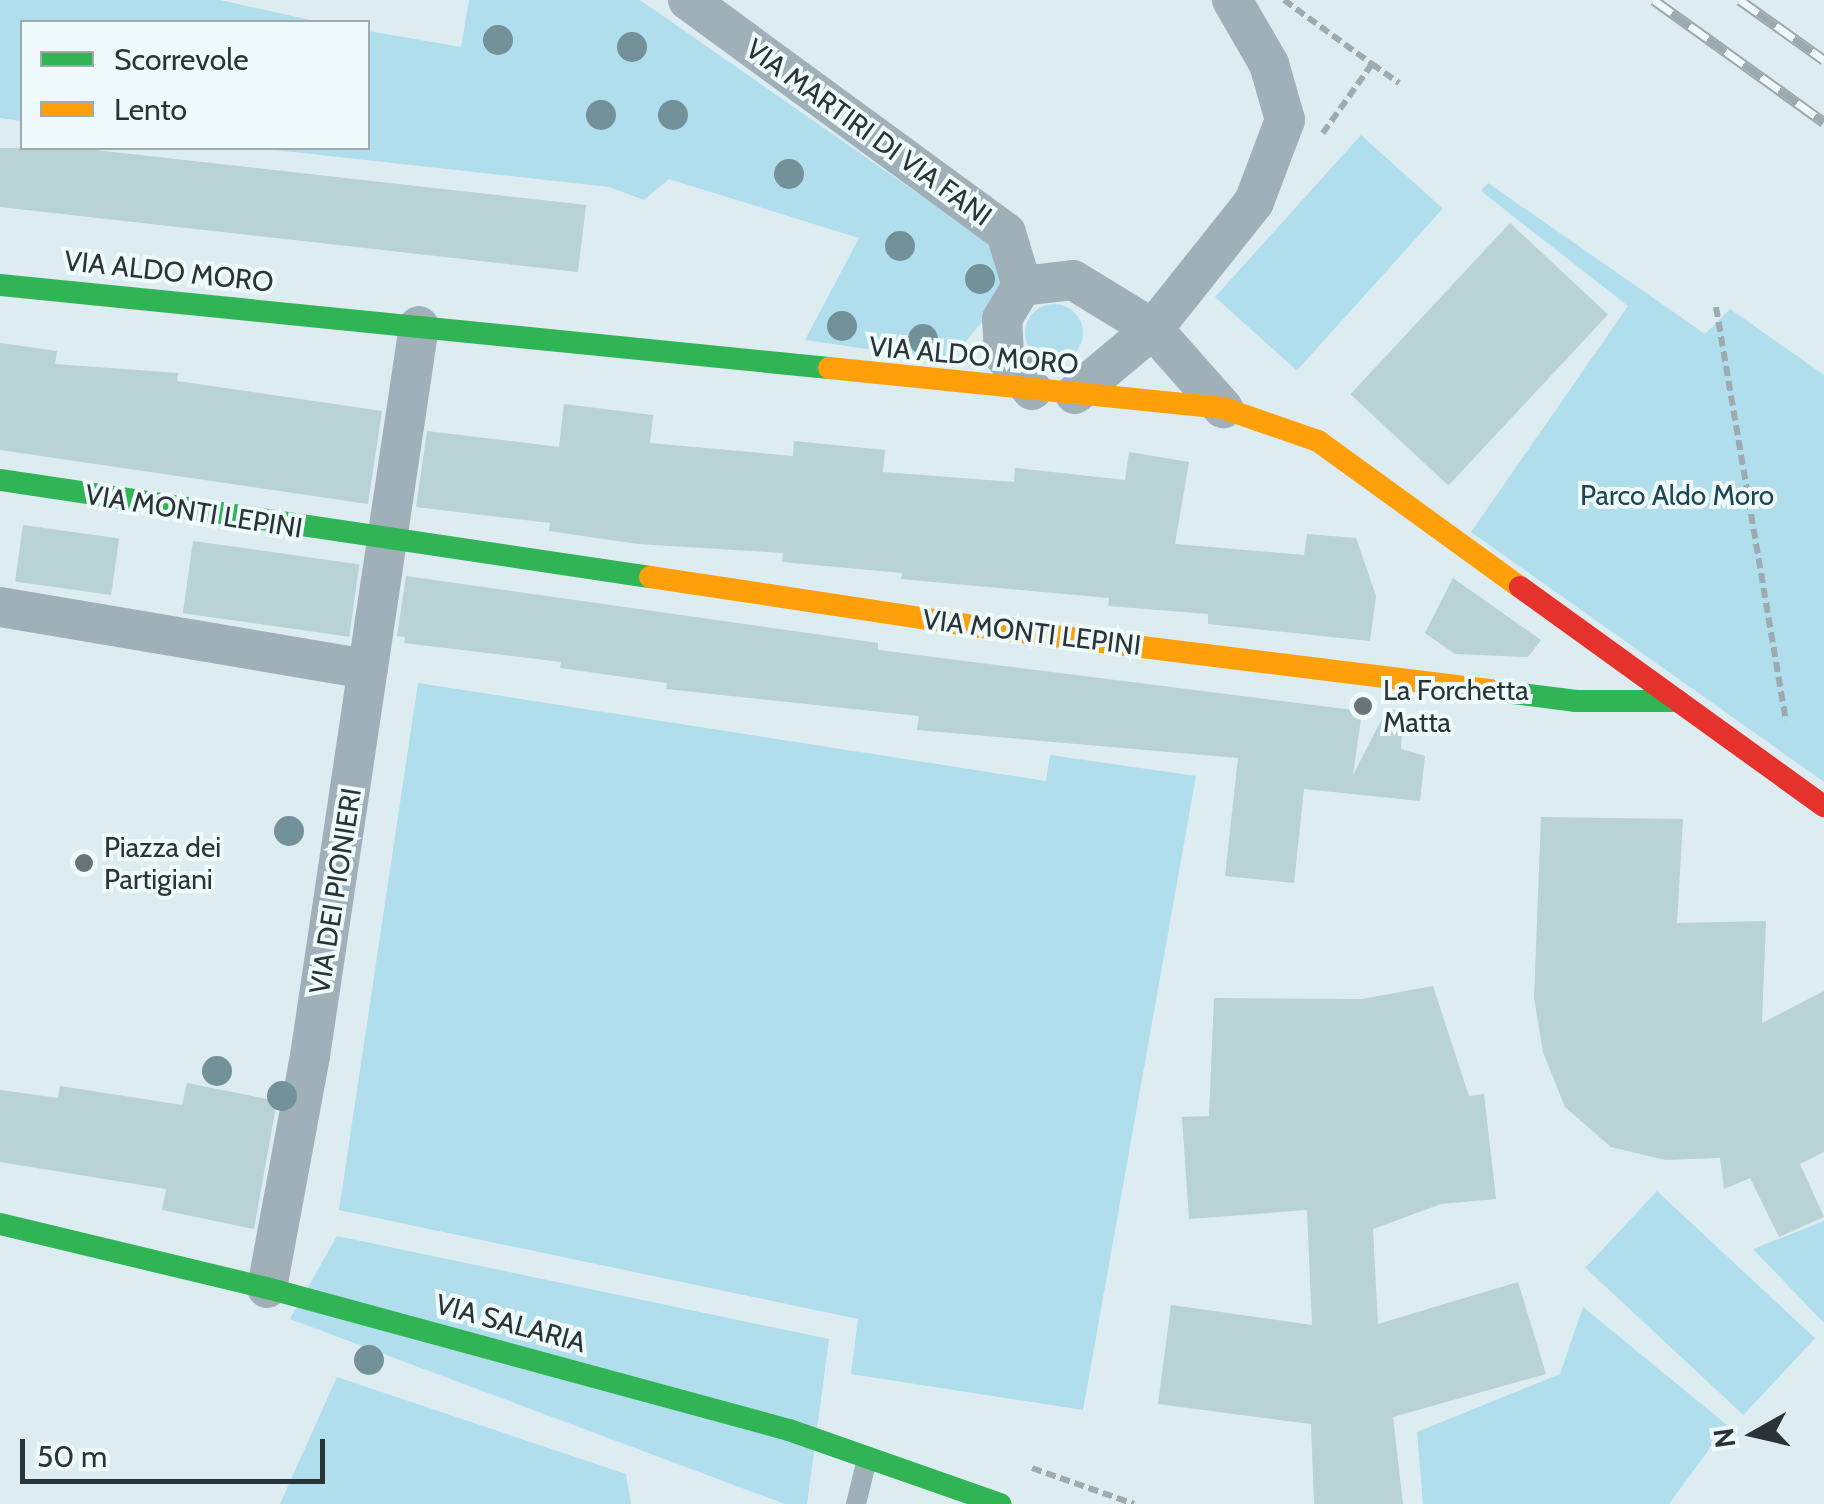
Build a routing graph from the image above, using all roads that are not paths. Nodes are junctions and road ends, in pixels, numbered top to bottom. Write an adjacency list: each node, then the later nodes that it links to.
1 (688, 0): 4 (street, VIA MARTIRI DI VIA FANI)
2 (1232, 0): 6 (street)
3 (0, 285): 5 (street, VIA ALDO MORO)
4 (1012, 303): 6 (street); 7 (street); 8 (street, VIA MARTIRI DI VIA FANI)
5 (419, 326): 7 (street, VIA ALDO MORO); 12 (street)
6 (1152, 329): 9 (street); 10 (street)
7 (922, 382): 8 (street, VIA ALDO MORO)
8 (1032, 390): 9 (street, VIA ALDO MORO)
9 (1075, 394): 10 (street, VIA ALDO MORO)
10 (1223, 408): 15 (street, VIA ALDO MORO)
11 (0, 480): 12 (street, VIA MONTI LEPINI)
12 (388, 540): 14 (street, VIA DEI PIONIERI); 15 (street, VIA MONTI LEPINI)
13 (0, 607): 14 (street)
14 (368, 669): 18 (street, VIA DEI PIONIERI)
15 (1678, 701): 16 (street, VIA ALDO MORO)
16 (1824, 806)
17 (0, 1224): 18 (street, VIA SALARIA)
18 (267, 1288): 19 (street, VIA SALARIA)
19 (867, 1458): 20 (lane); 21 (street, VIA SALARIA)
20 (856, 1504)
21 (1000, 1504)

